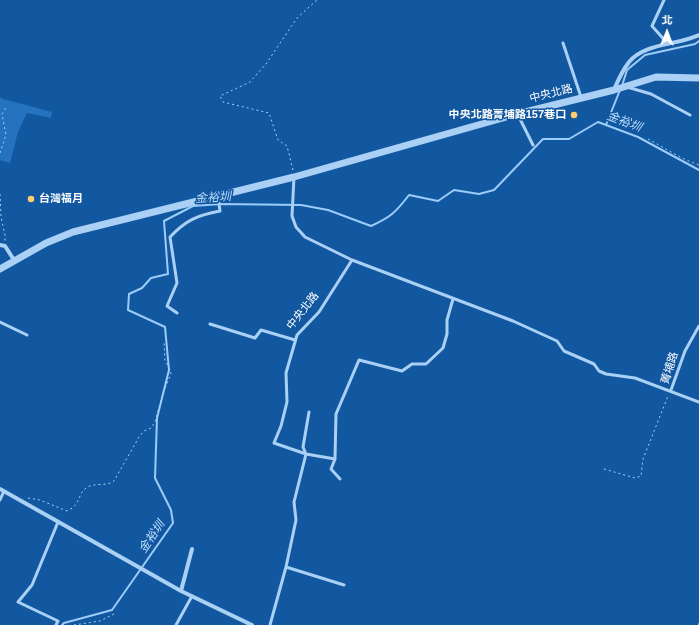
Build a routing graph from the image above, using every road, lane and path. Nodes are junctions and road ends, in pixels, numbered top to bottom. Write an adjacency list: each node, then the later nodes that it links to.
1 (317, 0): 17 (path)
2 (664, 0): 5 (lane)
3 (699, 35): 5 (street)
4 (563, 44): 9 (lane)
5 (668, 45): 8 (street)
6 (699, 78): 7 (street, 中央北路)
7 (625, 86): 8 (street, 中央北路); 12 (lane)
8 (614, 90): 9 (street, 中央北路)
9 (581, 98): 11 (street, 中央北路)
10 (7, 106): 15 (path)
11 (517, 114): 14 (lane); 17 (street, 中央北路)
12 (690, 115)
13 (648, 139): 16 (path)
14 (534, 145)
15 (0, 153)
16 (699, 165)
17 (294, 176): 19 (street, 中央北路); 23 (lane)
18 (0, 194): 21 (path)
19 (218, 195): 22 (street, 中央北路); 26 (lane)
20 (0, 245): 21 (street)
21 (5, 246): 22 (street)
22 (14, 260): 24 (street, 中央北路)
23 (352, 260): 25 (lane); 31 (lane, 中央北路)
24 (0, 269)
25 (452, 299): 33 (lane); 37 (lane)
26 (177, 313)
27 (0, 322): 30 (lane)
28 (210, 324): 31 (lane)
29 (699, 326): 33 (lane, 菁埔路)
30 (27, 335)
31 (295, 340): 36 (lane, 中央北路)
32 (164, 342): 42 (path)
33 (671, 390): 34 (lane, 菁埔路); 38 (path)
34 (699, 402)
35 (309, 412): 36 (lane)
36 (306, 454): 37 (lane); 45 (lane)
37 (335, 459): 39 (lane)
38 (604, 469)
39 (340, 479)
40 (2, 490): 41 (lane); 42 (street)
41 (0, 500)
42 (18, 500): 43 (street)
43 (58, 522): 47 (street); 50 (lane)
44 (192, 549): 47 (street)
45 (286, 567): 46 (lane); 54 (lane)
46 (344, 585)
47 (181, 591): 48 (street)
48 (192, 596): 52 (lane); 53 (street)
49 (114, 614): 51 (path)
50 (56, 625)
51 (74, 625)
52 (176, 625)
53 (252, 625)
54 (270, 625)

